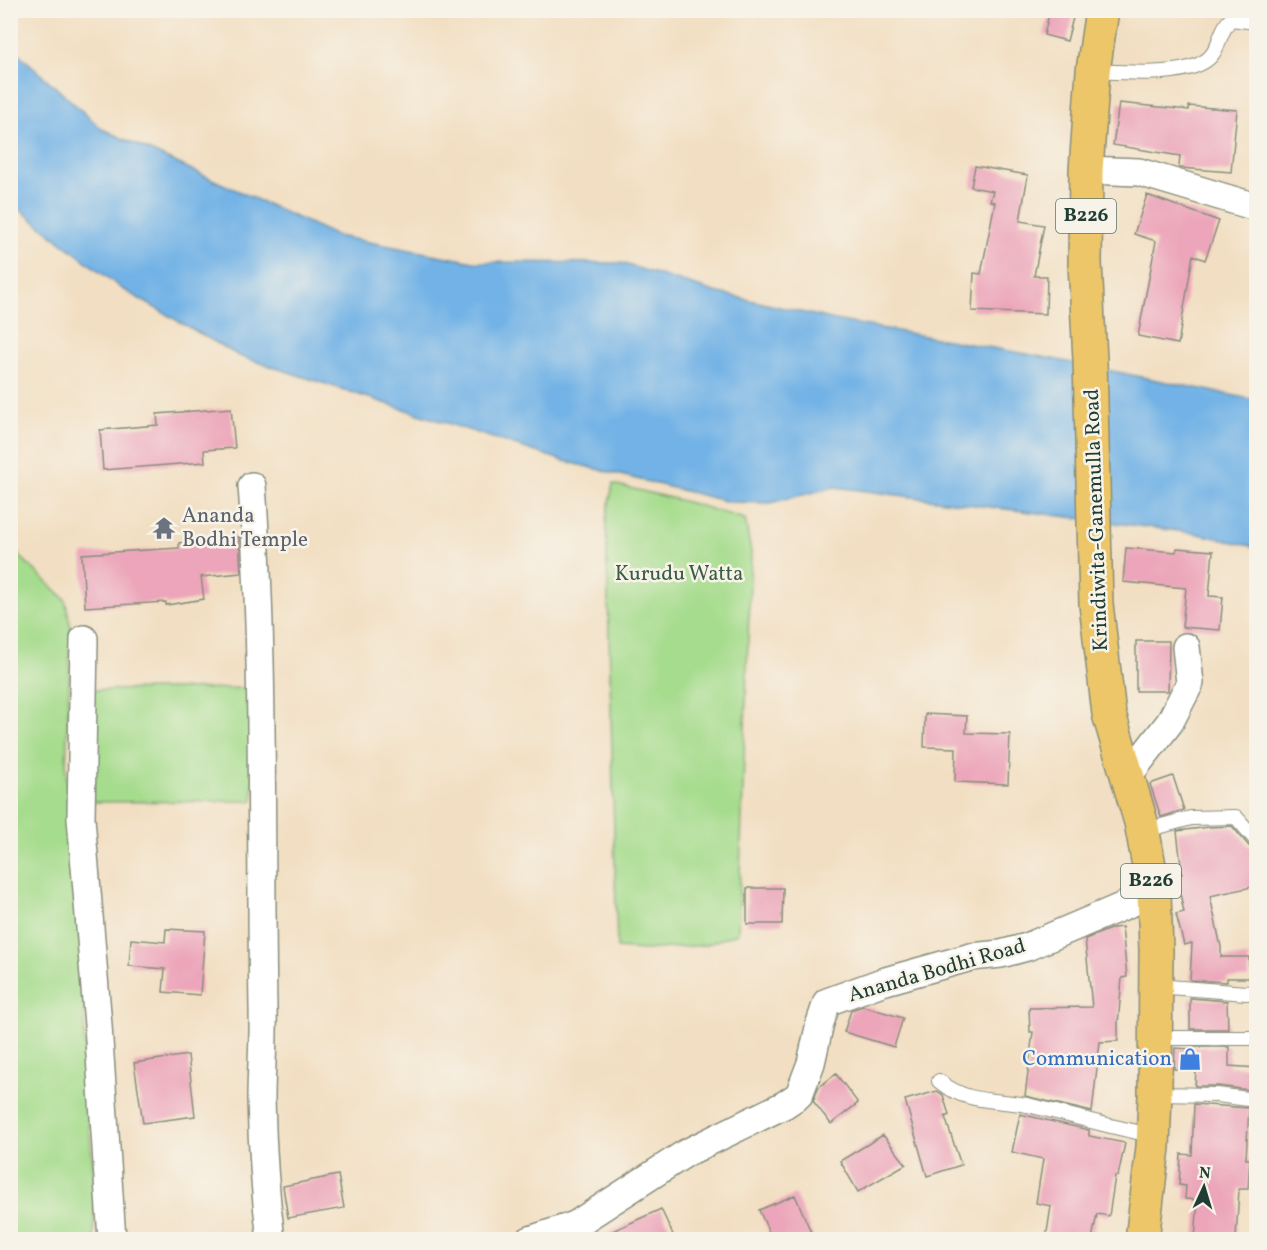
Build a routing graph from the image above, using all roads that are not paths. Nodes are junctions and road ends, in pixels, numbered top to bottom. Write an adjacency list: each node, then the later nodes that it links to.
1 (1102, 10): 3 (main road, Krindiwita-Ganemulla Road / B226)
2 (1257, 22): 3 (lane)
3 (1093, 71): 4 (main road, Krindiwita-Ganemulla Road / B226)
4 (1086, 170): 5 (street); 9 (main road, Krindiwita-Ganemulla Road / B226)
5 (1257, 207)
6 (252, 486): 23 (street)
7 (84, 639): 22 (street)
8 (1185, 647): 9 (street)
9 (1128, 776): 10 (main road, Krindiwita-Ganemulla Road / B226)
10 (1143, 831): 11 (lane); 12 (main road, Krindiwita-Ganemulla Road / B226)
11 (1257, 840)
12 (1154, 893): 13 (main road, Krindiwita-Ganemulla Road / B226); 21 (street, Ananda Bodhi Road)
13 (1156, 986): 14 (lane); 15 (main road, Krindiwita-Ganemulla Road / B226)
14 (1257, 992)
15 (1155, 1038): 16 (lane); 18 (main road, Krindiwita-Ganemulla Road / B226)
16 (1257, 1038)
17 (939, 1082): 20 (lane)
18 (1155, 1094): 19 (lane); 20 (main road, Krindiwita-Ganemulla Road / B226)
19 (1257, 1100)
20 (1153, 1135): 25 (main road, Krindiwita-Ganemulla Road / B226)
21 (577, 1232): 24 (street, Ananda Bodhi Road)
22 (112, 1239)
23 (271, 1239)
24 (530, 1239)
25 (1142, 1239)

